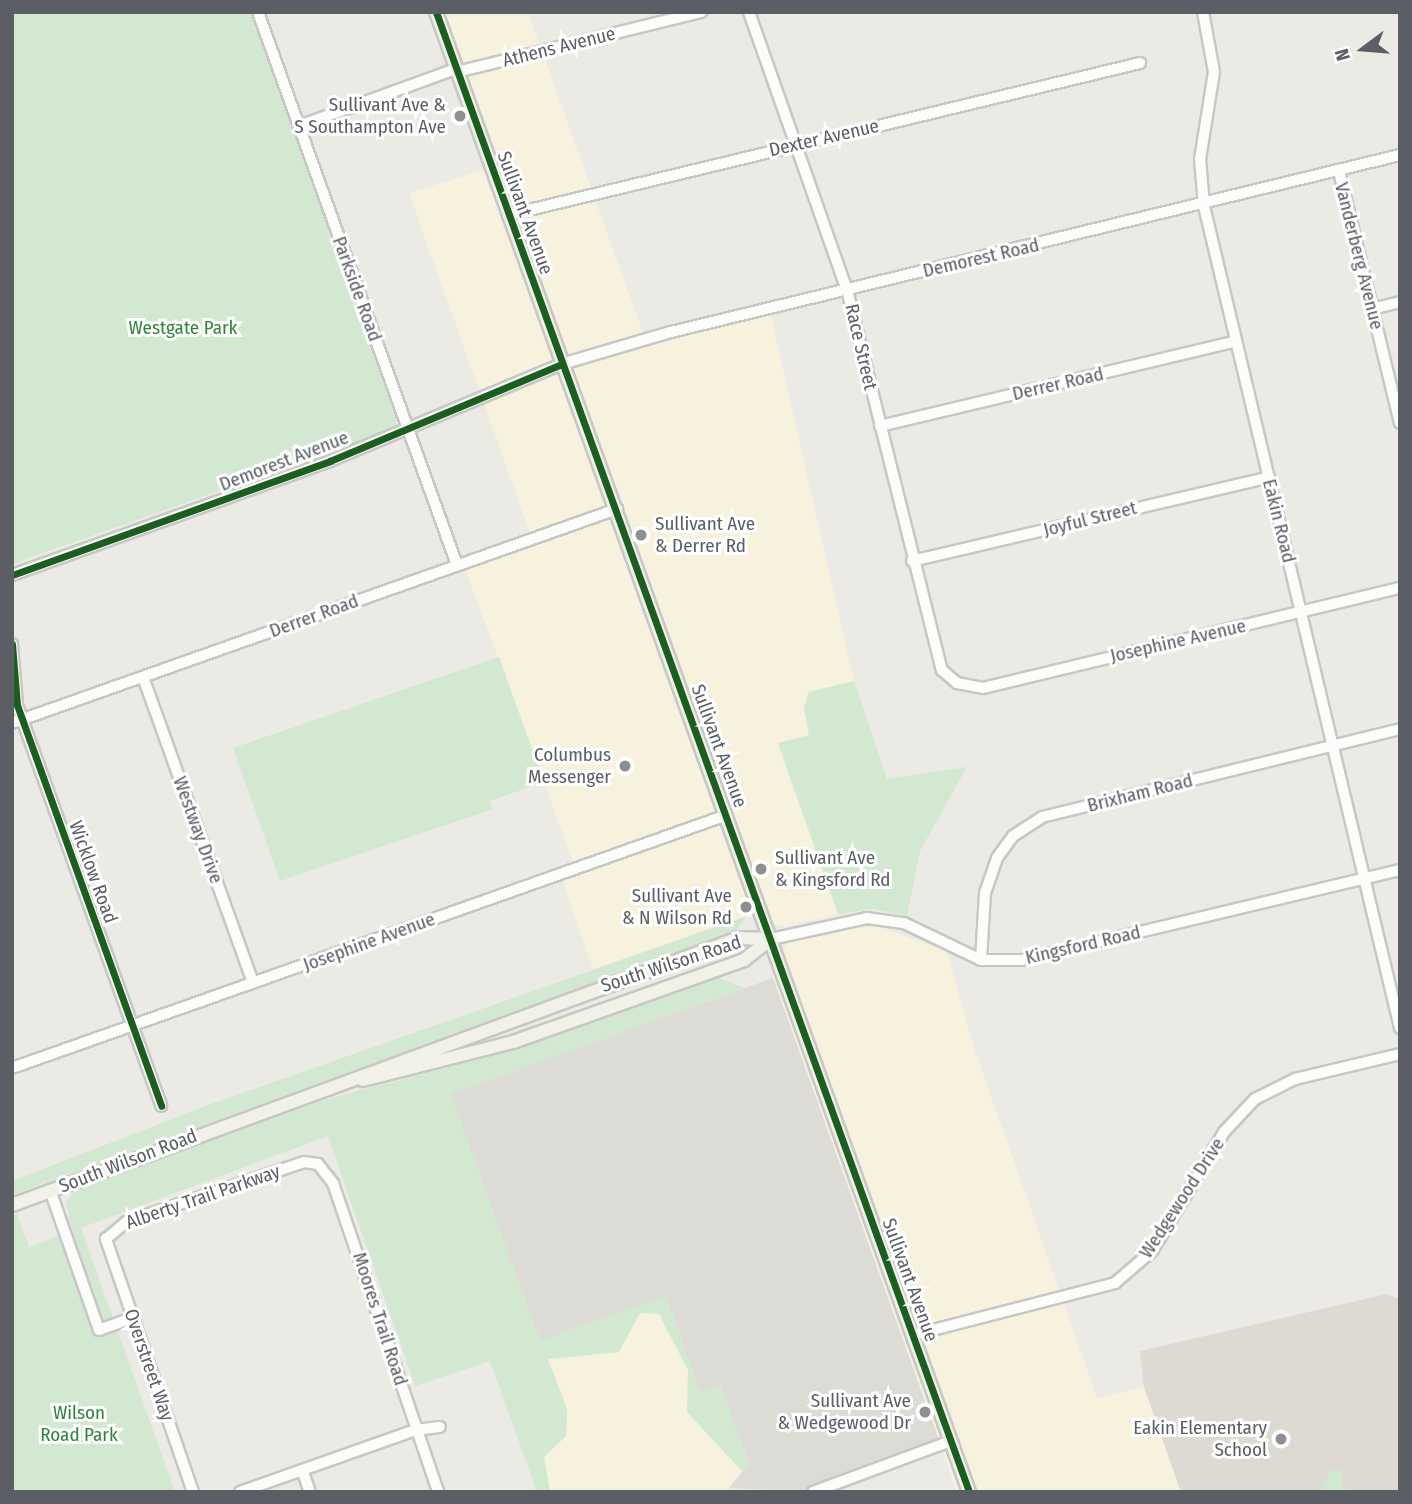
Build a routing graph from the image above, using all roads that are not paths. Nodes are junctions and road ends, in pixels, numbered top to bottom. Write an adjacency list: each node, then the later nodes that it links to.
1 (258, 12): 8 (street, Parkside Road)
2 (436, 12): 7 (main road, Sullivant Avenue)
3 (702, 12): 7 (street, Athens Avenue)
4 (749, 12): 9 (street, Race Street)
5 (1203, 12): 12 (street, Eakin Road)
6 (1140, 63): 9 (street, Dexter Avenue)
7 (457, 71): 8 (street, Athens Avenue); 13 (main road, Sullivant Avenue)
8 (299, 126): 21 (street, Parkside Road)
9 (796, 145): 13 (street, Dexter Avenue); 14 (street, Race Street)
10 (1400, 155): 11 (street, Demorest Road)
11 (1339, 171): 12 (street, Demorest Road); 16 (street, Vanderberg Avenue)
12 (1204, 206): 14 (street, Demorest Road); 17 (street, Eakin Road)
13 (509, 215): 18 (main road, Sullivant Avenue)
14 (847, 290): 18 (street, Demorest Road); 20 (street, Race Street)
15 (1400, 302): 16 (street)
16 (1372, 309): 19 (street, Vanderberg Avenue)
17 (1236, 341): 20 (street, Derrer Road); 22 (street, Eakin Road)
18 (562, 364): 21 (street, Demorest Avenue); 23 (main road, Sullivant Avenue)
19 (1400, 423)
20 (880, 426): 24 (street, Race Street)
21 (407, 429): 25 (street, Parkside Road); 26 (street, Demorest Avenue)
22 (1269, 477): 24 (street, Joyful Street); 28 (street, Eakin Road)
23 (617, 509): 25 (street, Derrer Road); 35 (main road, Sullivant Avenue)
24 (912, 561): 31 (street, Race Street)
25 (457, 565): 30 (street, Derrer Road)
26 (12, 575)
27 (1400, 589): 28 (street, Josephine Avenue)
28 (1301, 612): 31 (street, Josephine Avenue); 34 (street, Eakin Road)
29 (12, 644): 32 (street, Wicklow Road)
30 (143, 677): 32 (street, Derrer Road); 40 (street, Westway Drive)
31 (957, 683)
32 (17, 722): 41 (street, Wicklow Road)
33 (1400, 729): 34 (street, Brixham Road)
34 (1332, 745): 37 (street, Eakin Road); 39 (street, Brixham Road)
35 (727, 816): 38 (main road, Sullivant Avenue); 40 (street, Josephine Avenue)
36 (1400, 870): 37 (street, Kingsford Road)
37 (1364, 879): 39 (street, Kingsford Road); 42 (street, Eakin Road)
38 (771, 939): 39 (street); 45 (main road, South Wilson Road); 45 (main road, South Wilson Road); 52 (main road, Sullivant Avenue)
39 (981, 960)
40 (253, 983): 41 (street, Josephine Avenue)
41 (132, 1025): 44 (street, Josephine Avenue); 46 (street, Wicklow Road)
42 (1400, 1028)
43 (1400, 1054): 52 (street, Wedgewood Drive)
44 (12, 1068)
45 (322, 1089): 48 (main road, South Wilson Road)
46 (161, 1106)
47 (304, 1162): 50 (street, Alberty Trail Parkway); 54 (street, Moores Trail Road)
48 (50, 1190): 49 (main road, South Wilson Road); 51 (street)
49 (12, 1205)
50 (106, 1239): 51 (street, Overstreet Way)
51 (132, 1318): 57 (street, Overstreet Way)
52 (913, 1335): 55 (main road, Sullivant Avenue)
53 (440, 1427): 54 (street)
54 (415, 1430): 56 (street); 60 (street, Moores Trail Road)
55 (951, 1441): 61 (street); 62 (main road, Sullivant Avenue)
56 (302, 1470): 58 (street); 59 (street)
57 (193, 1492)
58 (240, 1492)
59 (310, 1492)
60 (438, 1492)
61 (813, 1492)
62 (969, 1492)

